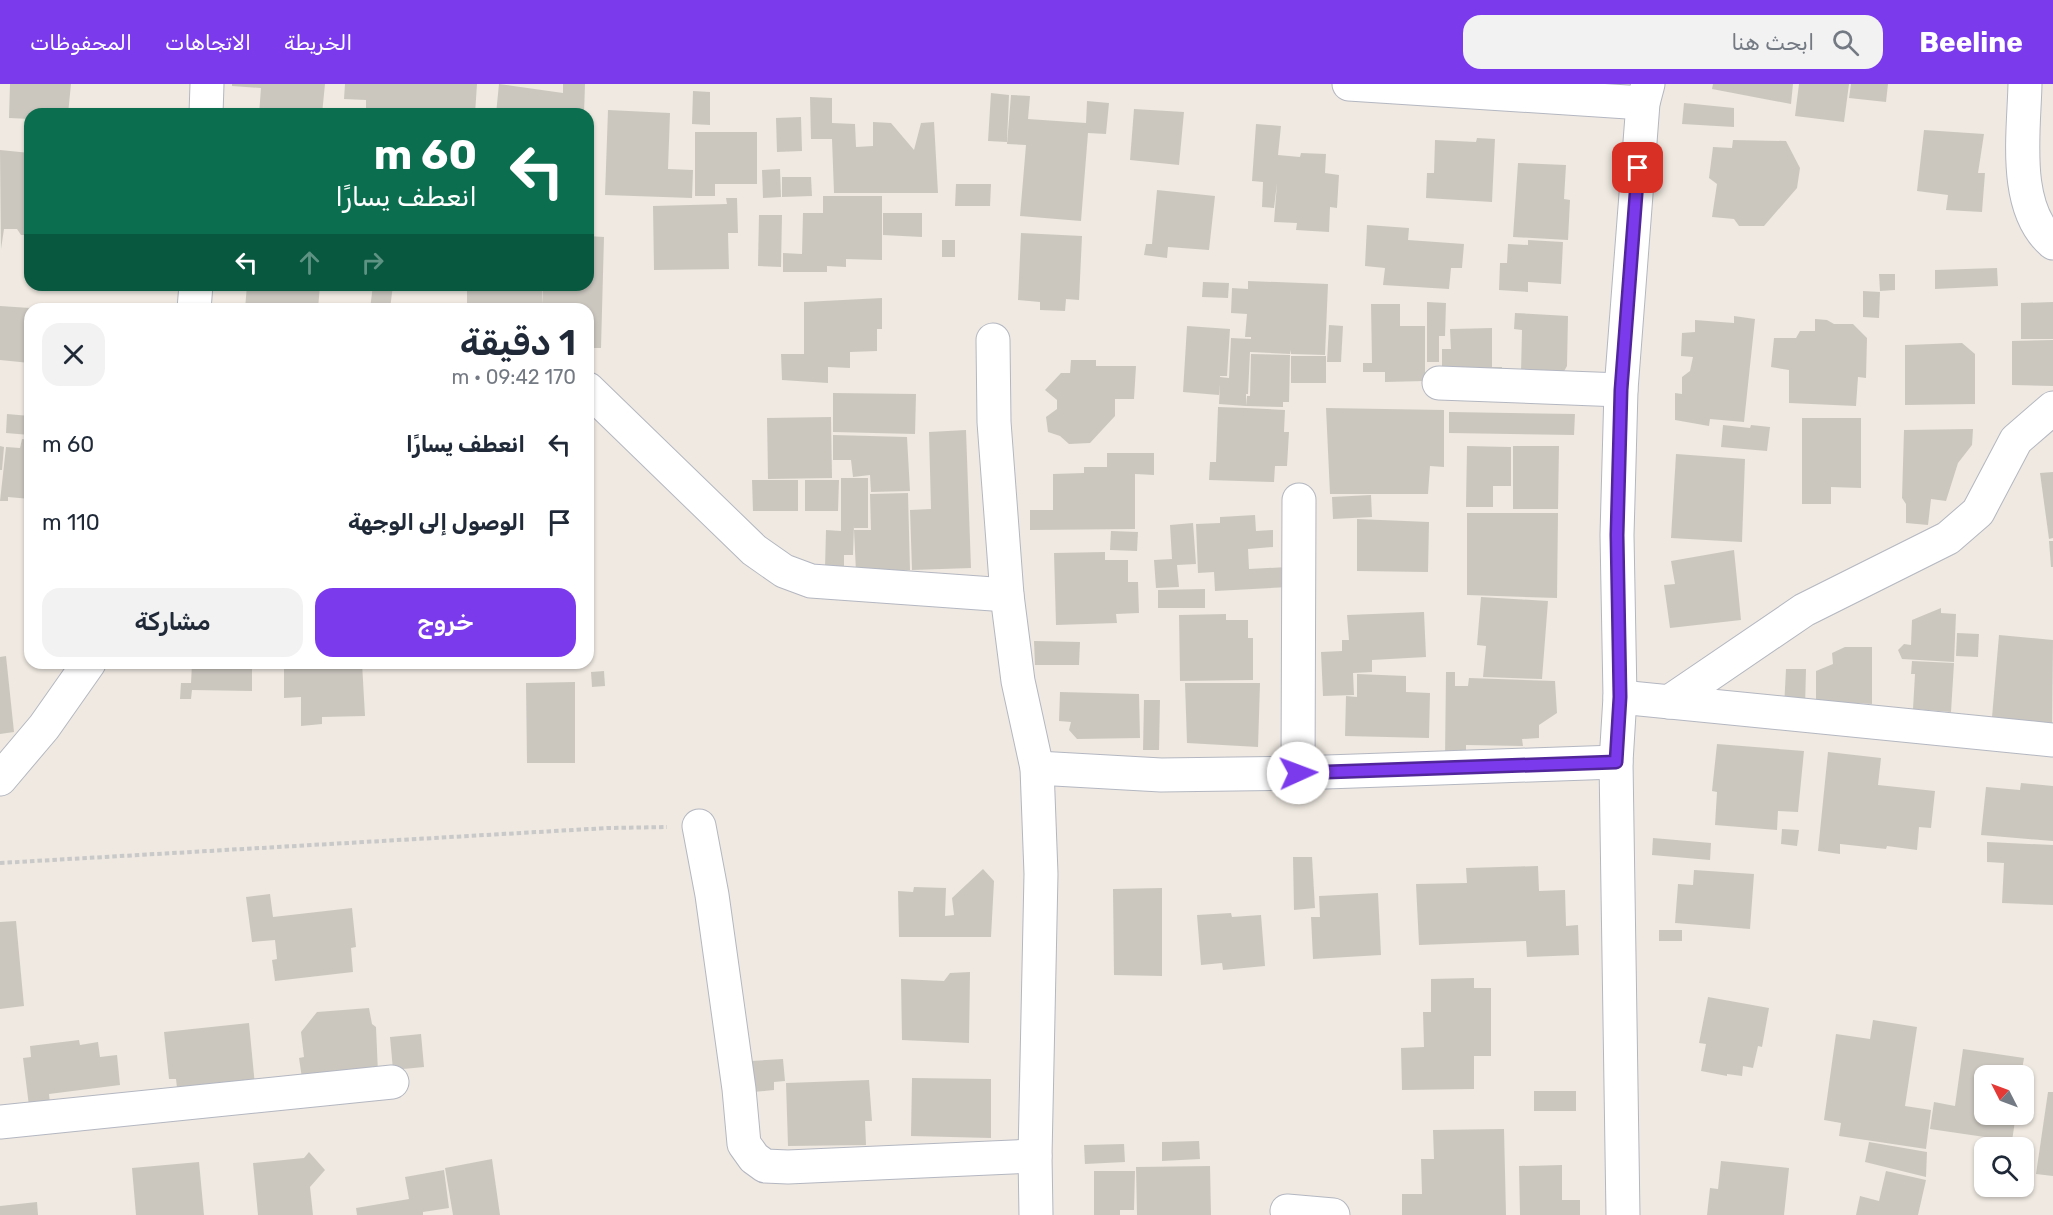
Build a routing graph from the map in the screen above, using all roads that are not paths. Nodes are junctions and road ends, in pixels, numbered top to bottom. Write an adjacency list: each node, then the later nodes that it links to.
1 (207, 84): 5 (street)
2 (1349, 84): 4 (street)
3 (2025, 84): 6 (street)
4 (1646, 93): 9 (street)
5 (206, 108)
6 (2053, 243)
7 (993, 340): 13 (street)
8 (1439, 383): 9 (street)
9 (1621, 390): 15 (street)
10 (594, 395): 13 (street)
11 (2053, 408): 16 (street)
12 (1299, 500): 20 (street)
13 (1007, 595): 19 (street)
14 (85, 669): 21 (street)
15 (1620, 697): 16 (street); 18 (street)
16 (1669, 702): 17 (street)
17 (2053, 740)
18 (1616, 762): 20 (street); 29 (street)
19 (1037, 768): 20 (street); 25 (street)
20 (1298, 773)
21 (0, 778)
22 (699, 826): 25 (street)
23 (392, 1082): 24 (street)
24 (0, 1122)
25 (1035, 1156): 27 (street)
26 (1287, 1211): 28 (street)
27 (1036, 1215)
28 (1333, 1215)
29 (1623, 1215)

